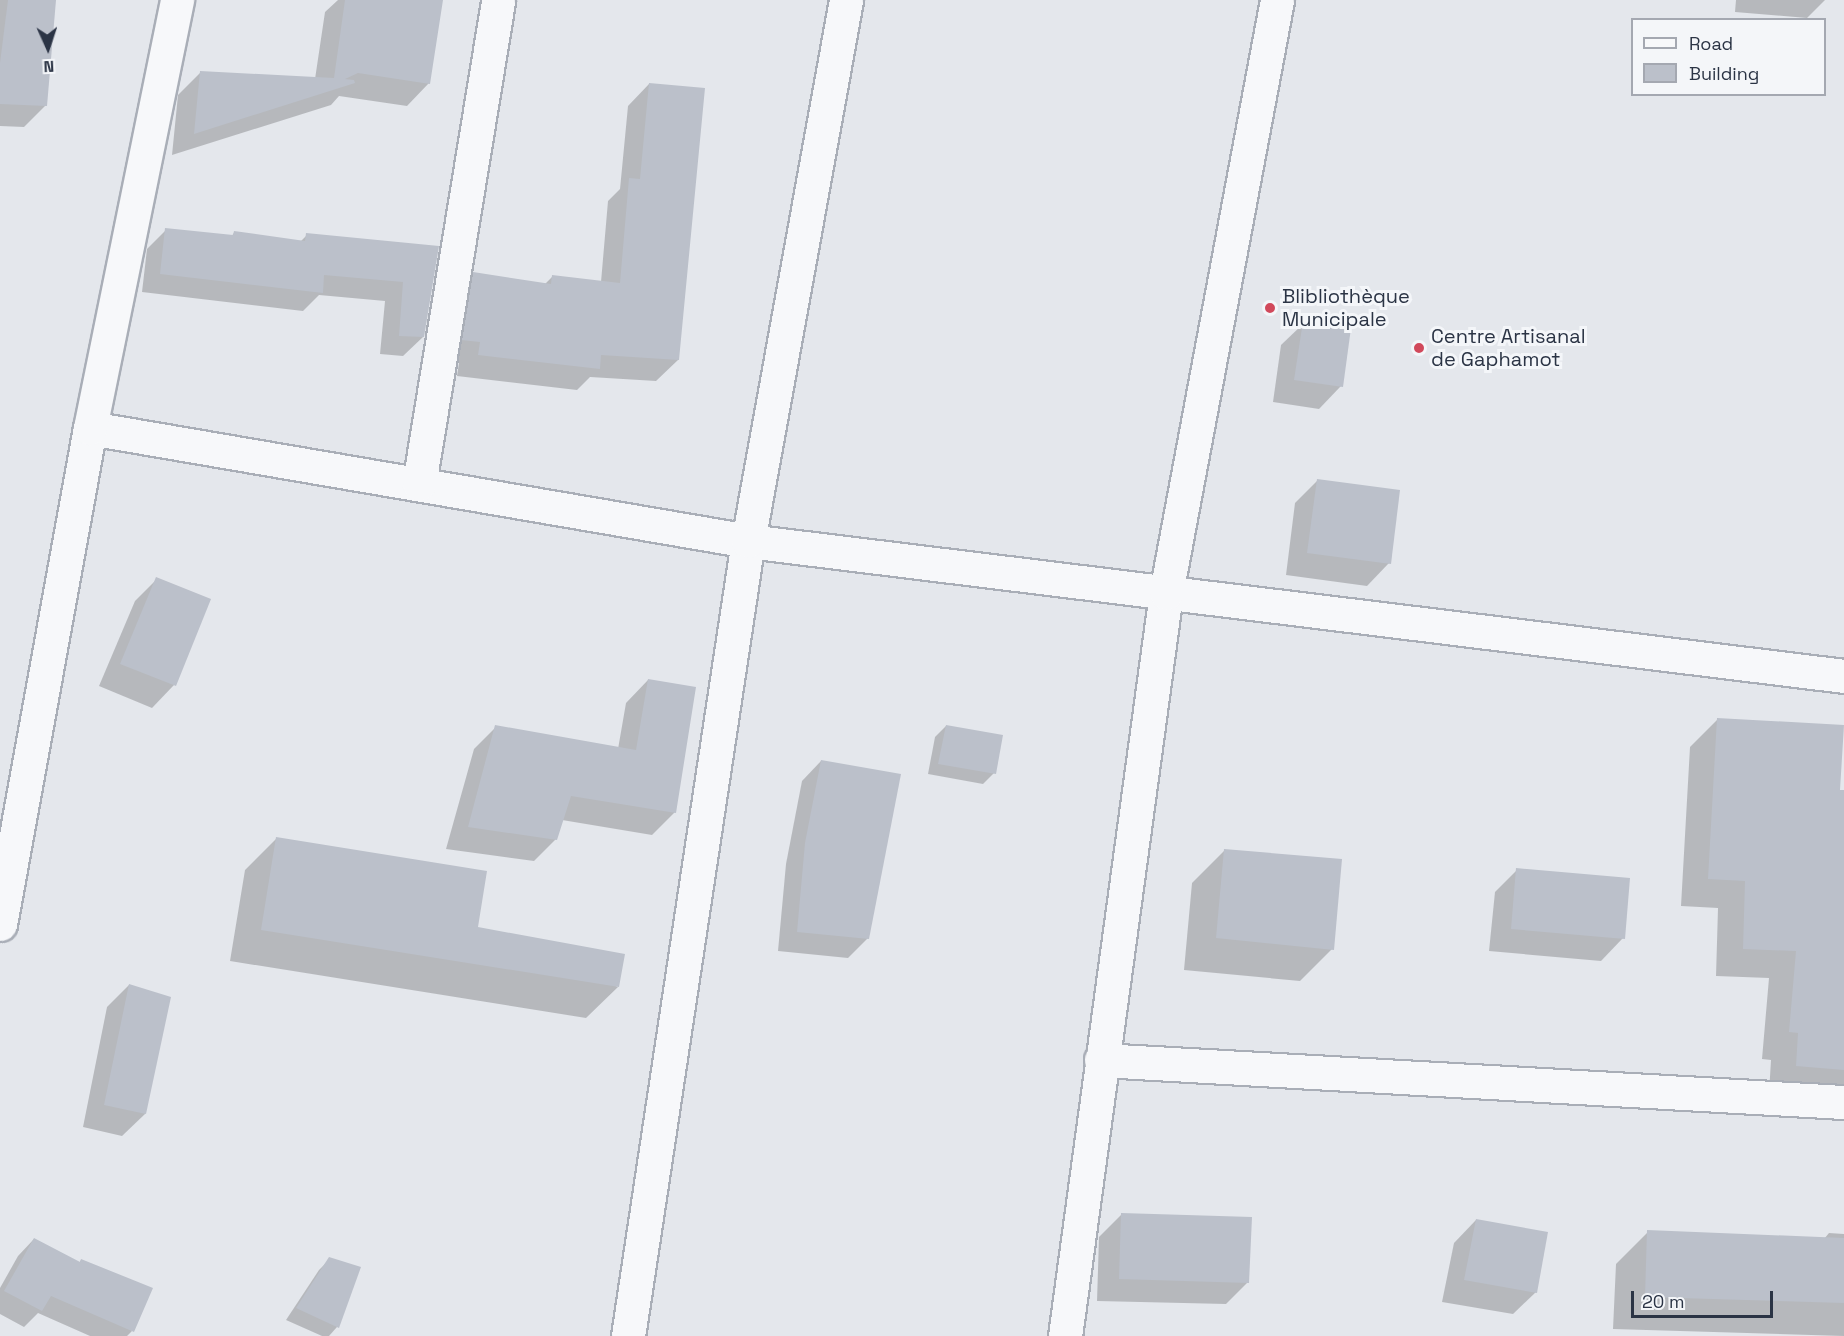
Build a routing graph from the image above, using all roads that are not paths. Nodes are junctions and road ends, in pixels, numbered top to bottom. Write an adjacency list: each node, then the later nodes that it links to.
1 (177, 0): 5 (street)
2 (498, 0): 6 (street)
3 (846, 0): 7 (street)
4 (1277, 0): 8 (street)
5 (90, 428): 6 (street); 10 (street)
6 (419, 484): 7 (street)
7 (748, 541): 8 (street); 13 (street)
8 (1166, 592): 9 (street); 11 (street)
9 (1844, 676)
10 (0, 924)
11 (1101, 1060): 12 (street); 14 (street)
12 (1844, 1102)
13 (628, 1336)
14 (1065, 1336)

